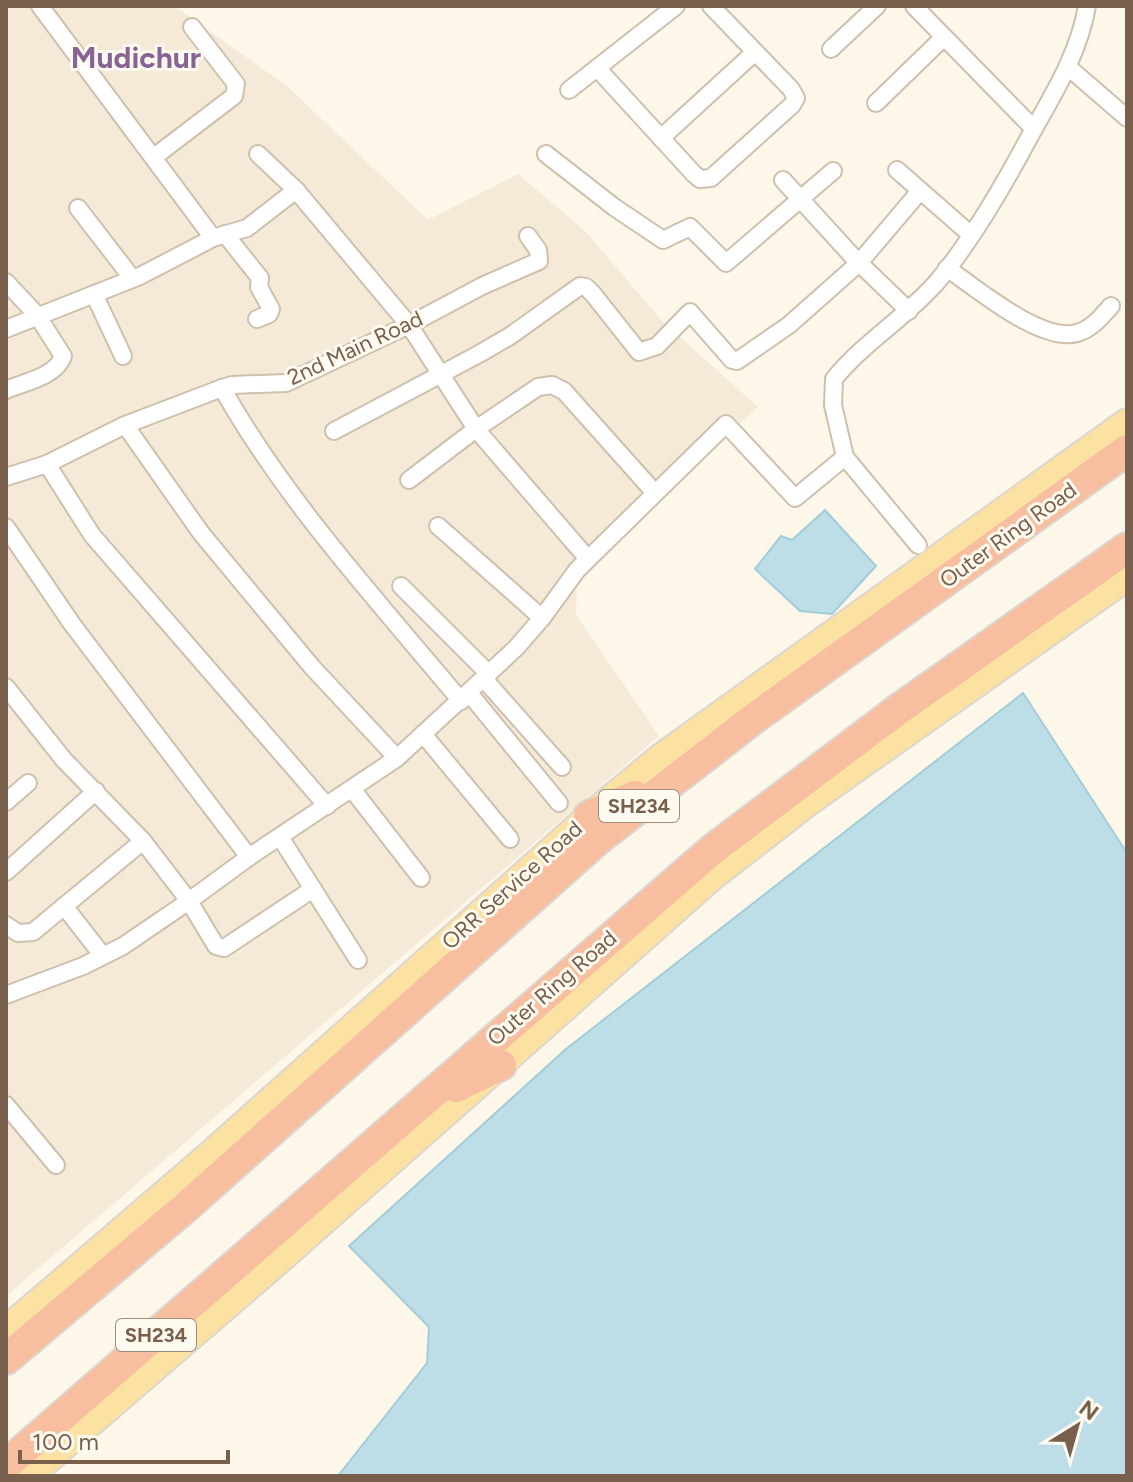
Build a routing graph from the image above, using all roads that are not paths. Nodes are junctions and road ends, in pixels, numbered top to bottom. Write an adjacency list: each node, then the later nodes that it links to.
1 (40, 6): 20 (street)
2 (676, 6): 12 (street)
3 (711, 6): 10 (street)
4 (877, 6): 9 (street)
5 (914, 6): 8 (street)
6 (1087, 6): 11 (street)
7 (192, 27): 20 (street)
8 (943, 38): 14 (street); 16 (street)
9 (831, 49)
10 (755, 52): 17 (street); 17 (street)
11 (1068, 67): 15 (street); 16 (street)
12 (597, 68): 13 (street); 17 (street)
13 (569, 90)
14 (876, 103)
15 (1127, 118)
16 (1034, 129): 28 (street)
17 (661, 138)
18 (258, 154): 24 (street)
19 (546, 154): 26 (street)
20 (154, 157): 29 (street)
21 (897, 170): 25 (street)
22 (833, 171): 26 (street)
23 (783, 180): 26 (street)
24 (296, 190): 29 (street); 40 (street)
25 (920, 191): 28 (street); 31 (street)
26 (800, 198): 31 (street)
27 (78, 208): 33 (street)
28 (970, 234): 32 (street)
29 (219, 236): 33 (street); 39 (street)
30 (528, 236): 40 (street, 2nd Main Road)
31 (859, 263): 37 (street); 43 (street)
32 (947, 268): 36 (street); 37 (street)
33 (132, 278): 35 (street)
34 (6, 282): 38 (street)
35 (94, 294): 38 (street); 42 (street)
36 (1111, 306)
37 (909, 311): 51 (street)
38 (37, 315): 41 (street); 45 (street)
39 (257, 319)
40 (409, 325): 43 (street); 44 (street, 2nd Main Road)
41 (6, 329)
42 (123, 356)
43 (442, 373): 48 (street); 49 (street)
44 (222, 388): 47 (street, 2nd Main Road); 66 (street)
45 (6, 390)
46 (1127, 422): 78 (main road, ORR Service Road)
47 (125, 425): 52 (street, 2nd Main Road); 68 (street)
48 (476, 429): 54 (street); 55 (street); 60 (street)
49 (334, 431)
50 (1127, 450): 70 (highway, Outer Ring Road / SH234)
51 (845, 457): 55 (street); 58 (street)
52 (47, 464): 53 (street, 2nd Main Road); 77 (street)
53 (6, 477)
54 (409, 480)
55 (655, 493): 60 (street)
56 (438, 526): 63 (street)
57 (6, 527): 82 (street)
58 (918, 545)
59 (1127, 548): 76 (highway, Outer Ring Road / SH234)
60 (588, 559): 63 (street)
61 (1127, 577): 84 (main road)
62 (401, 586): 64 (street)
63 (542, 618): 64 (street)
64 (486, 676): 66 (street); 69 (street)
65 (6, 687): 73 (street)
66 (465, 697): 67 (street); 75 (street)
67 (423, 734): 68 (street); 80 (street)
68 (397, 758): 72 (street)
69 (562, 767)
70 (671, 781): 78 (highway); 93 (highway, Outer Ring Road / SH234)
71 (28, 783): 74 (street)
72 (352, 789): 77 (street); 85 (street)
73 (96, 791): 81 (street); 83 (street)
74 (6, 802)
75 (559, 803)
76 (770, 805): 84 (highway); 97 (highway, Outer Ring Road / SH234)
77 (327, 806): 79 (street)
78 (589, 816): 94 (main road, ORR Service Road)
79 (280, 837): 82 (street); 86 (street)
80 (510, 839)
81 (143, 841): 87 (street); 88 (street)
82 (249, 857): 87 (street)
83 (6, 872)
84 (718, 873): 95 (main road)
85 (421, 878)
86 (313, 889): 87 (street); 91 (street)
87 (189, 901): 90 (street)
88 (64, 906): 89 (street); 90 (street)
89 (6, 925)
90 (103, 956): 92 (street)
91 (358, 960)
92 (6, 995)
93 (406, 1008): 94 (highway); 100 (highway, Outer Ring Road / SH234)
94 (339, 1040): 99 (main road, ORR Service Road)
95 (501, 1065): 97 (highway); 102 (main road)
96 (6, 1105): 98 (street)
97 (417, 1106): 101 (highway, Outer Ring Road / SH234)
98 (56, 1165)
99 (6, 1330)
100 (6, 1359)
101 (6, 1465)
102 (29, 1476)

